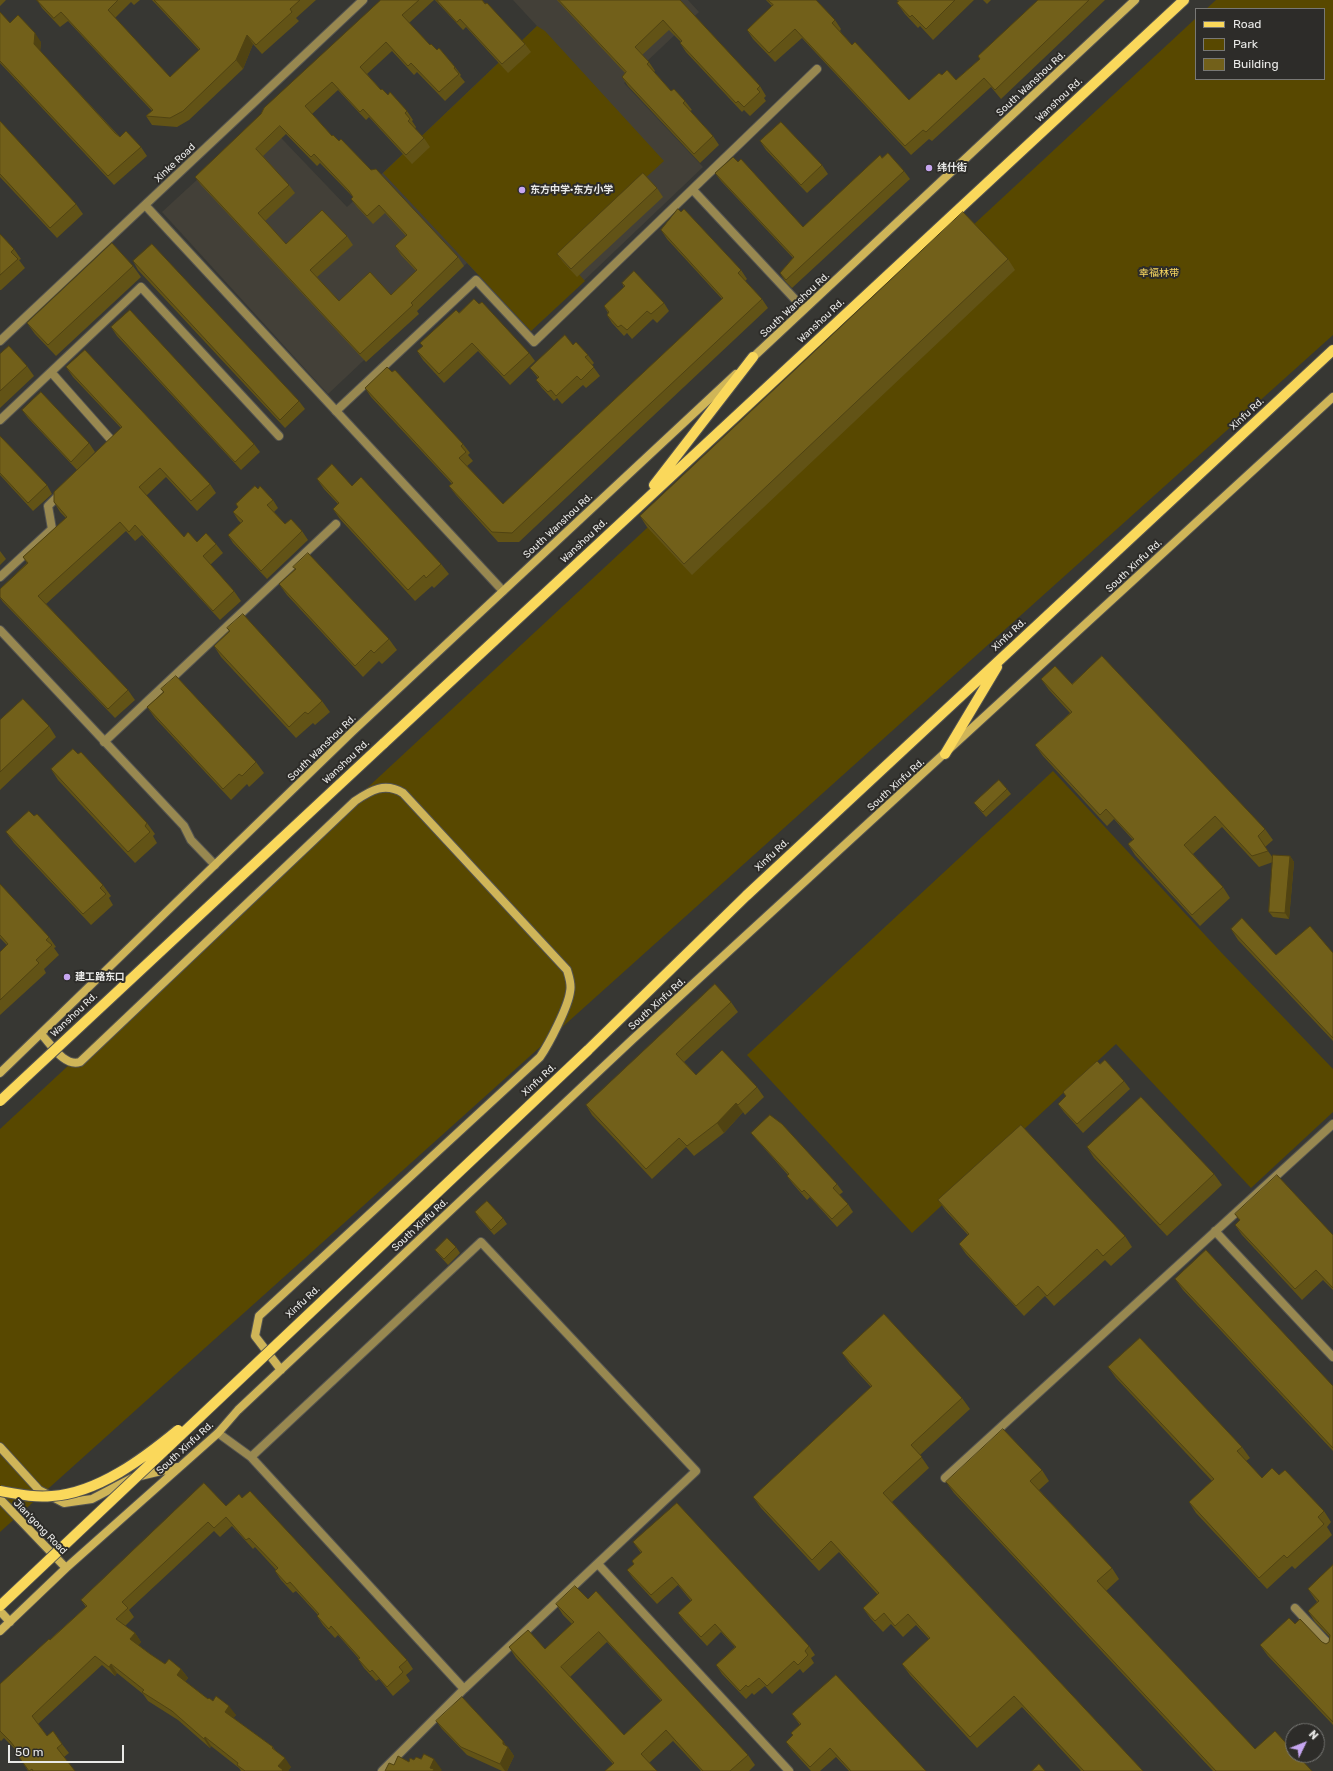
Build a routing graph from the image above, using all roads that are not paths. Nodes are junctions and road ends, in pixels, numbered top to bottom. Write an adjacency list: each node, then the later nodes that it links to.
1 (363, 0): 6 (street, Xinke Road)
2 (1135, 0): 7 (main road, South Wanshou Rd.)
3 (1184, 0): 18 (main road, Wanshou Rd.)
4 (817, 69): 5 (street)
5 (693, 190): 7 (street); 13 (street)
6 (145, 205): 8 (street, Xinke Road); 13 (street)
7 (804, 309): 10 (main road, South Wanshou Rd.)
8 (2, 336)
9 (1333, 350): 23 (main road, Xinfu Rd.)
10 (753, 357): 18 (main road); 21 (main road, South Wanshou Rd.)
11 (51, 372): 14 (street); 15 (street); 16 (street)
12 (1333, 397): 25 (main road, South Xinfu Rd.)
13 (336, 411): 21 (street)
14 (0, 420)
15 (279, 436)
16 (102, 452)
17 (70, 485): 20 (street)
18 (635, 509): 29 (main road, Wanshou Rd., bridge)
19 (336, 524): 24 (street)
20 (0, 577)
21 (503, 591): 26 (main road, South Wanshou Rd.)
22 (0, 630): 24 (street)
23 (1004, 656): 25 (main road); 34 (main road, Xinfu Rd., bridge)
24 (104, 742): 26 (street)
25 (945, 754): 33 (main road, South Xinfu Rd.)
26 (215, 865): 27 (main road, South Wanshou Rd.)
27 (42, 1034): 28 (main road, South Wanshou Rd.); 33 (main road)
28 (0, 1073)
29 (0, 1101)
30 (1333, 1124): 31 (street)
31 (1215, 1231): 32 (street); 39 (street)
32 (1333, 1357)
33 (281, 1370): 35 (main road, South Xinfu Rd.)
34 (234, 1384): 40 (main road, bridge); 44 (main road, bridge)
35 (218, 1433): 37 (street); 38 (main road, South Xinfu Rd.)
36 (0, 1447): 38 (main road)
37 (251, 1457): 42 (street); 50 (street)
38 (181, 1466): 43 (main road, South Xinfu Rd.)
39 (945, 1478)
40 (0, 1491)
41 (0, 1499): 43 (main road, Jian‘gong Road)
42 (598, 1564): 50 (street); 52 (street)
43 (66, 1568): 47 (main road, South Xinfu Rd.)
44 (0, 1606)
45 (1295, 1608): 49 (street)
46 (0, 1611): 47 (main road)
47 (10, 1622): 48 (main road, South Xinfu Rd.)
48 (0, 1631)
49 (1333, 1649)
50 (464, 1689): 51 (street)
51 (382, 1771)
52 (789, 1771)

